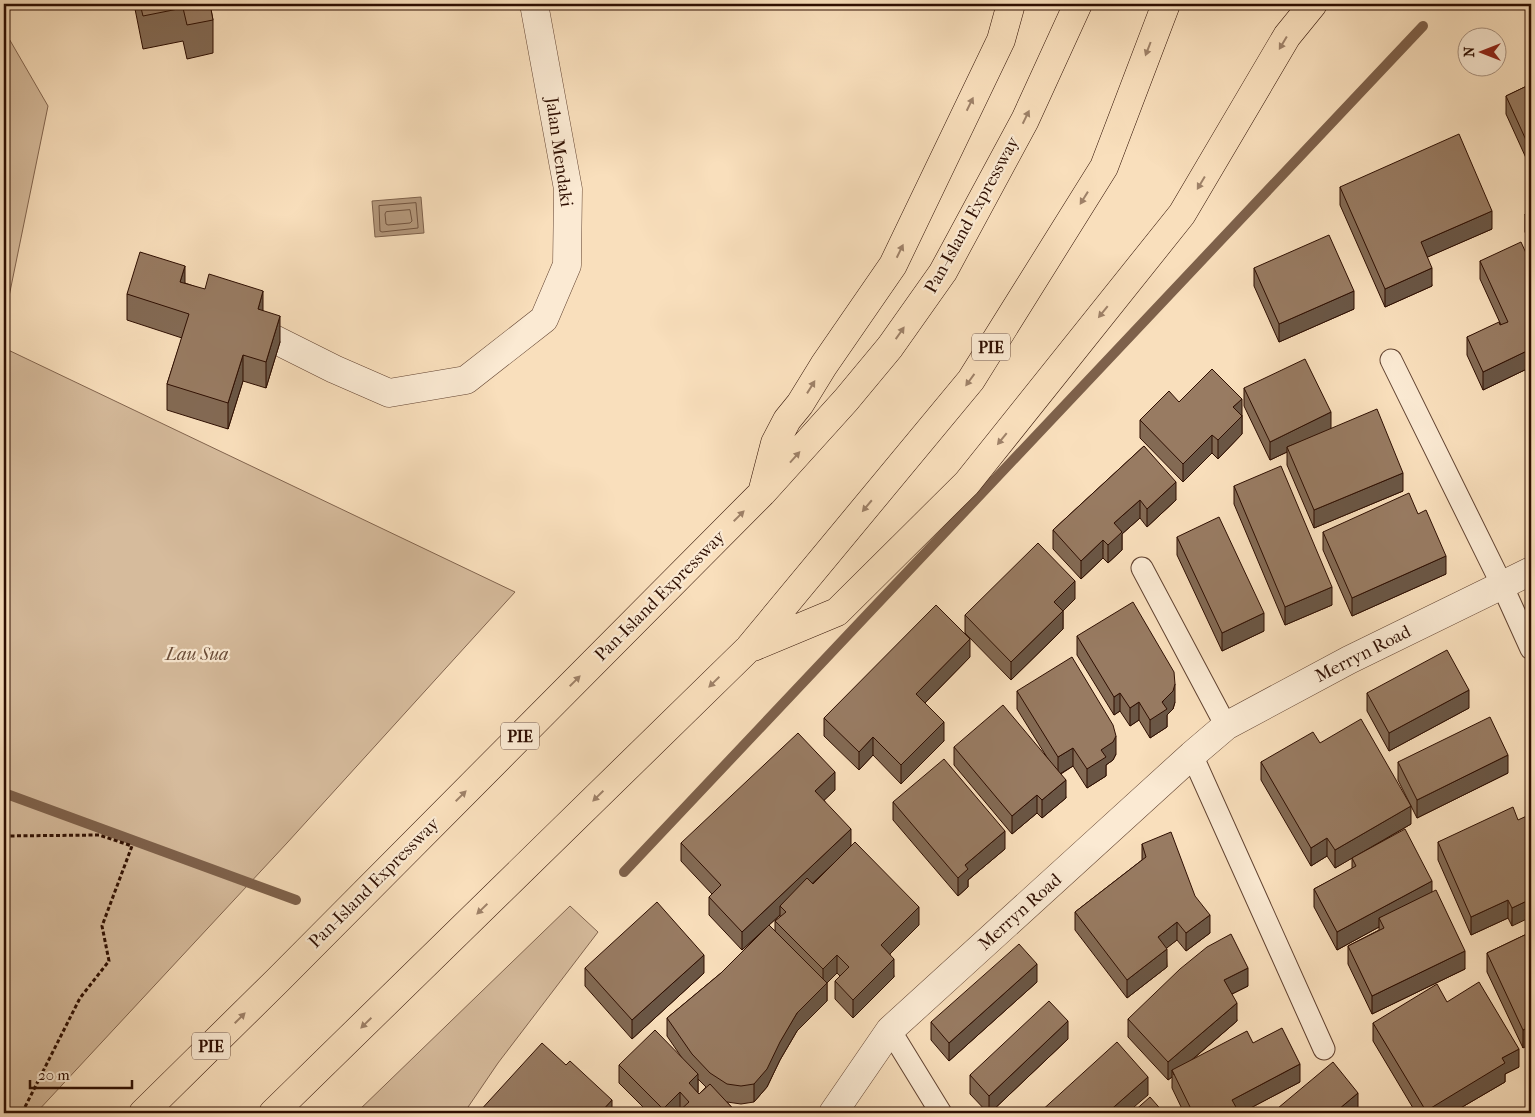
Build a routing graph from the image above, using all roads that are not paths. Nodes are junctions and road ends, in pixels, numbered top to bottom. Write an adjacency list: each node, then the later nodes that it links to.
1 (534, 4): 6 (street, Jalan Mendaki)
2 (1011, 4): 8 (highway, one-way to 2)
3 (1078, 4): 8 (highway, Pan-Island Expressway / PIE, one-way to 3)
4 (1166, 4): 12 (highway, PIE, one-way to 12)
5 (1312, 4): 12 (highway, one-way to 12)
6 (270, 337)
7 (1391, 360): 11 (lane)
8 (762, 493): 18 (highway, Pan-Island Expressway / PIE, one-way to 8)
9 (1142, 568): 14 (lane)
10 (1531, 571): 11 (street, Merryn Road)
11 (1502, 585): 13 (lane); 14 (street, Merryn Road)
12 (749, 648): 19 (highway, PIE, one-way to 19)
13 (1531, 649)
14 (1226, 726): 15 (street, Merryn Road)
15 (1192, 756): 16 (street, Merryn Road); 17 (lane)
16 (890, 1030): 20 (street, Merryn Road); 21 (lane)
17 (1324, 1049)
18 (143, 1113)
19 (273, 1113)
20 (833, 1113)
21 (941, 1113)

